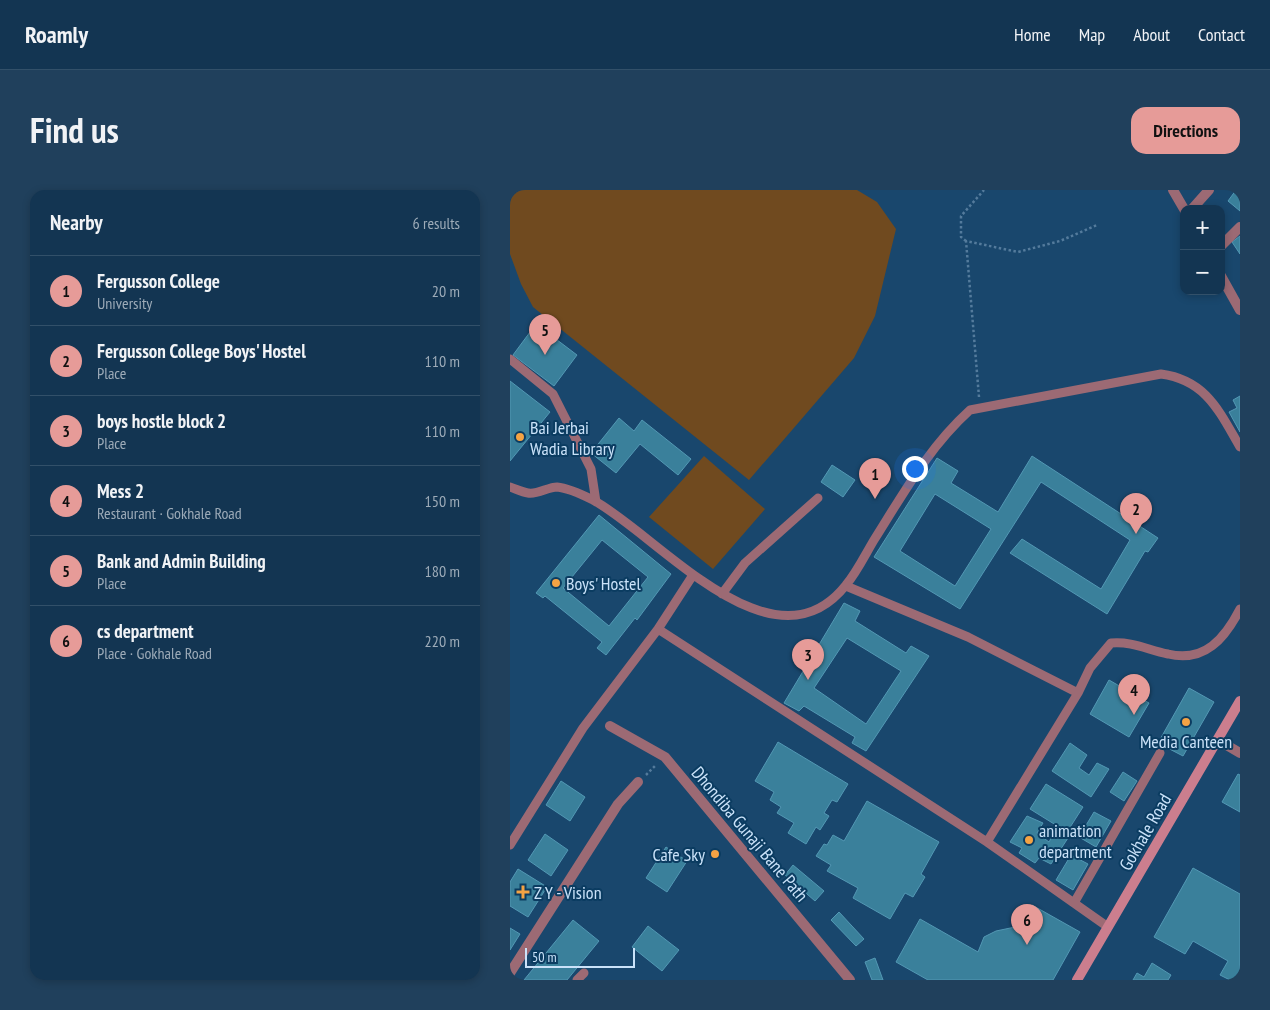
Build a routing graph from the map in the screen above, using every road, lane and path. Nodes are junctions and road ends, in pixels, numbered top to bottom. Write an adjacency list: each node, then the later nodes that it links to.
1 (984, 190): 8 (path)
2 (1174, 190): 4 (street)
3 (1209, 190): 5 (street)
4 (1182, 205)
5 (1196, 205)
6 (1097, 225): 8 (path)
7 (1240, 227): 9 (street)
8 (966, 241): 13 (path)
9 (1225, 242)
10 (1225, 283): 11 (street)
11 (1240, 310)
12 (510, 359): 17 (lane)
13 (980, 408): 14 (lane); 19 (lane)
14 (1240, 447)
15 (510, 487): 17 (lane)
16 (818, 498): 20 (lane)
17 (596, 502): 18 (lane)
18 (693, 575): 20 (lane); 22 (lane)
19 (846, 586): 20 (lane); 23 (lane)
20 (722, 594)
21 (1240, 609): 23 (lane)
22 (658, 630): 31 (lane); 32 (lane)
23 (1078, 693): 31 (lane)
24 (1240, 701): 26 (street, Gokhale Road)
25 (610, 726): 36 (street, Dhondiba Gunaji Bane Path)
26 (1218, 740): 28 (street); 34 (street, Gokhale Road)
27 (1160, 753): 33 (lane)
28 (1240, 753)
29 (660, 761): 30 (path)
30 (640, 780): 35 (street)
31 (987, 842): 33 (lane)
32 (510, 845)
33 (1074, 903): 34 (lane)
34 (1108, 927): 37 (street, Gokhale Road)
35 (510, 973)
36 (850, 980)
37 (1077, 980)

